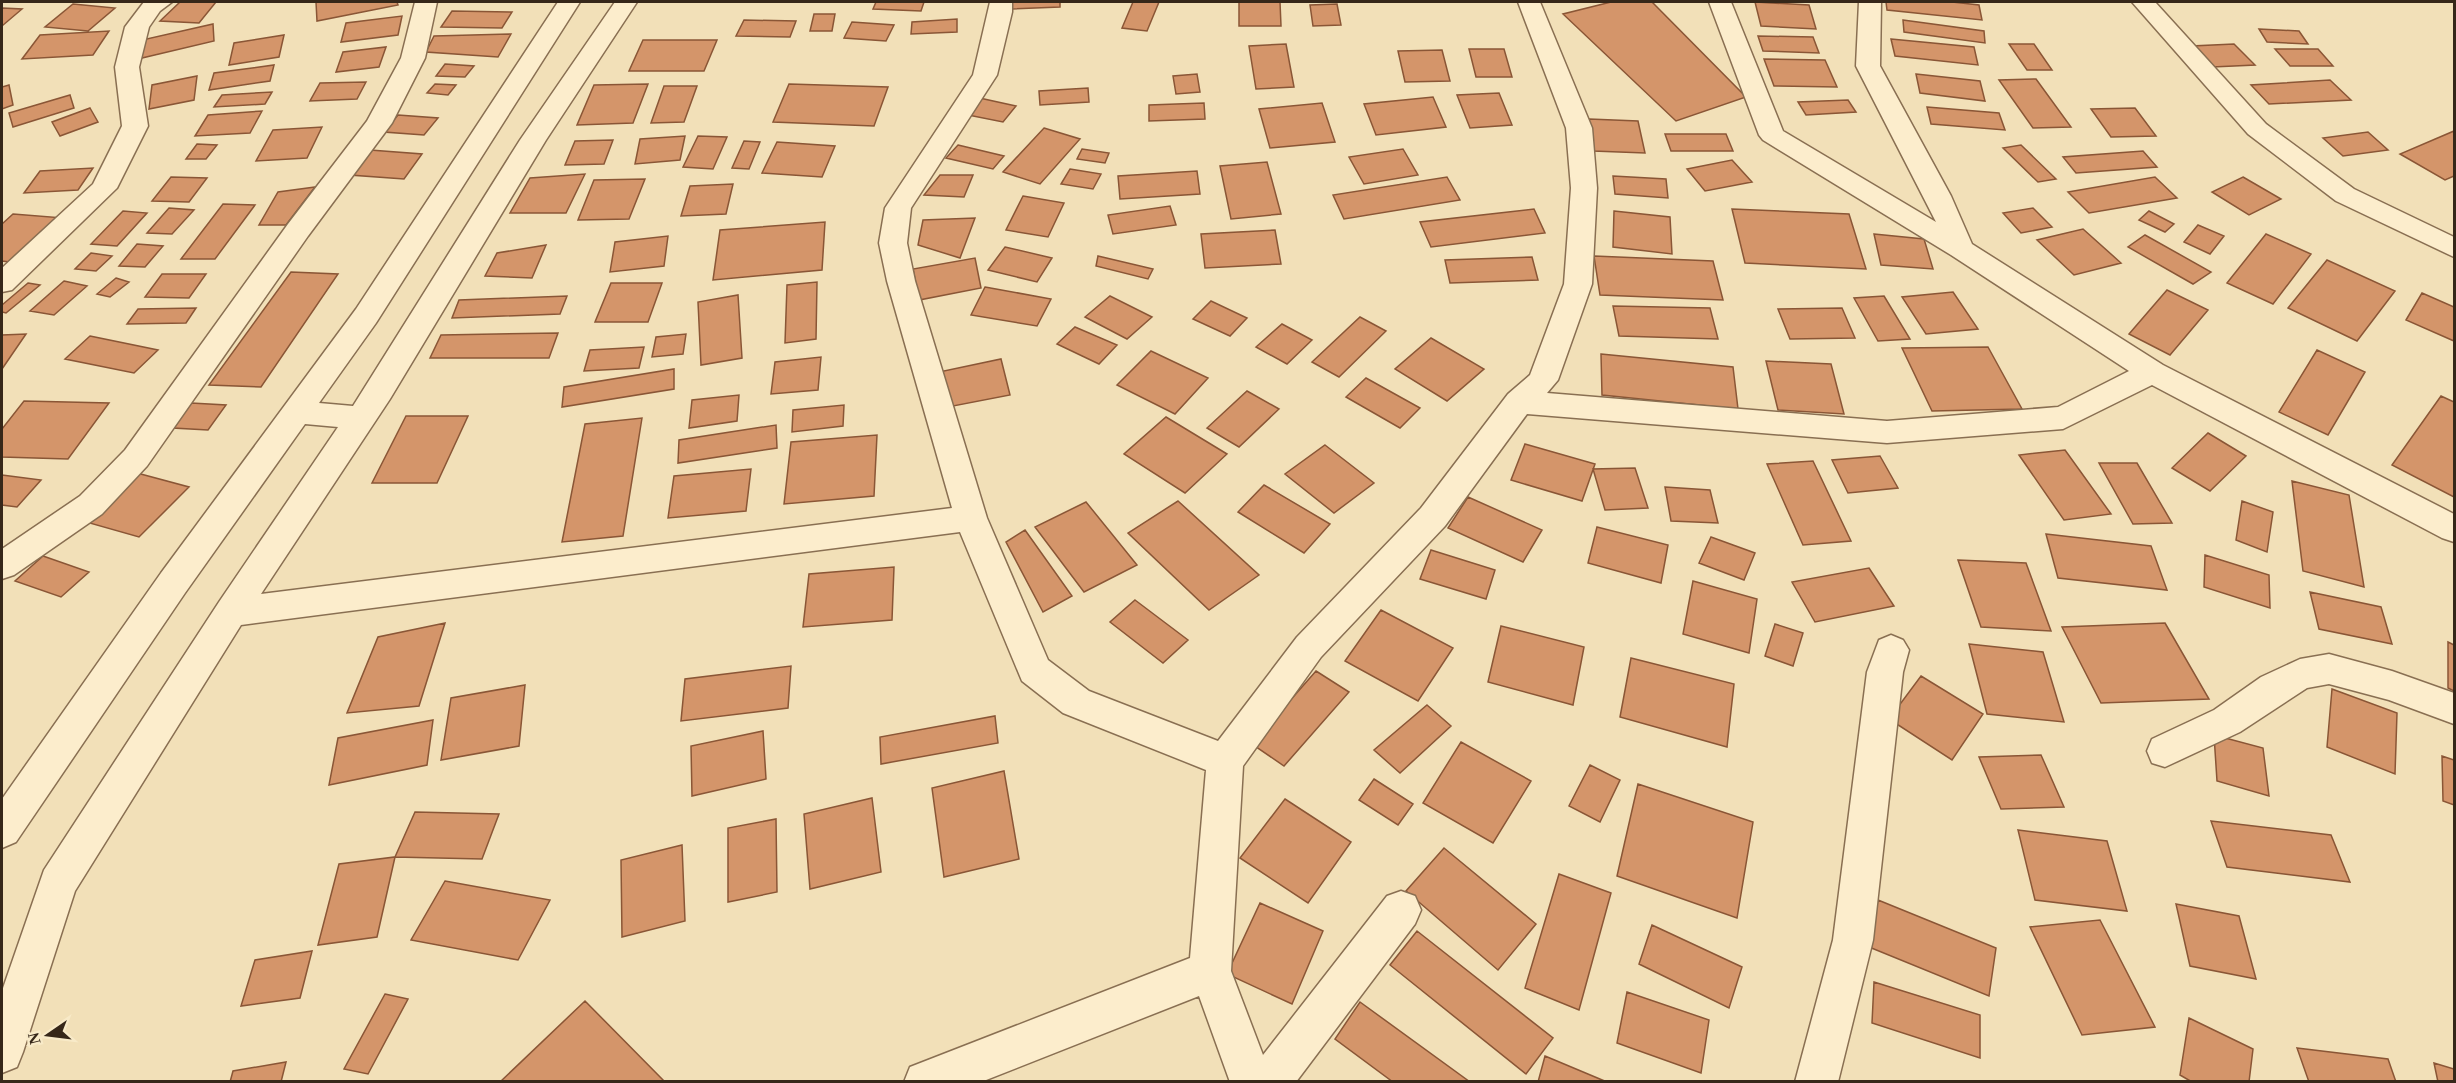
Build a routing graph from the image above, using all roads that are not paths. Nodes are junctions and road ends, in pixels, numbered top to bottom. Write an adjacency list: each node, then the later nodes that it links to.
1 (161, 2): 12 (street)
2 (426, 2): 19 (street)
3 (569, 2): 15 (street)
4 (626, 2): 16 (street)
5 (1001, 2): 17 (street)
6 (1529, 2): 14 (street)
7 (1720, 2): 11 (street)
8 (1870, 2): 11 (street)
9 (2143, 2): 10 (street)
10 (2454, 248)
11 (1961, 249): 13 (street)
12 (2, 283)
13 (2152, 372): 14 (street); 18 (street)
14 (1519, 402): 24 (street)
15 (297, 412): 16 (street); 25 (street)
16 (361, 418): 20 (street)
17 (971, 518): 20 (street); 24 (street)
18 (2454, 529)
19 (2, 566)
20 (231, 612): 28 (street)
21 (1891, 650): 32 (street)
22 (2454, 709): 23 (street)
23 (2165, 751)
24 (1225, 761): 27 (street)
25 (2, 830)
26 (1401, 910): 31 (street)
27 (1210, 971): 29 (street); 30 (street)
28 (2, 1052)
29 (925, 1082)
30 (1252, 1082)
31 (1269, 1082)
32 (1815, 1082)

